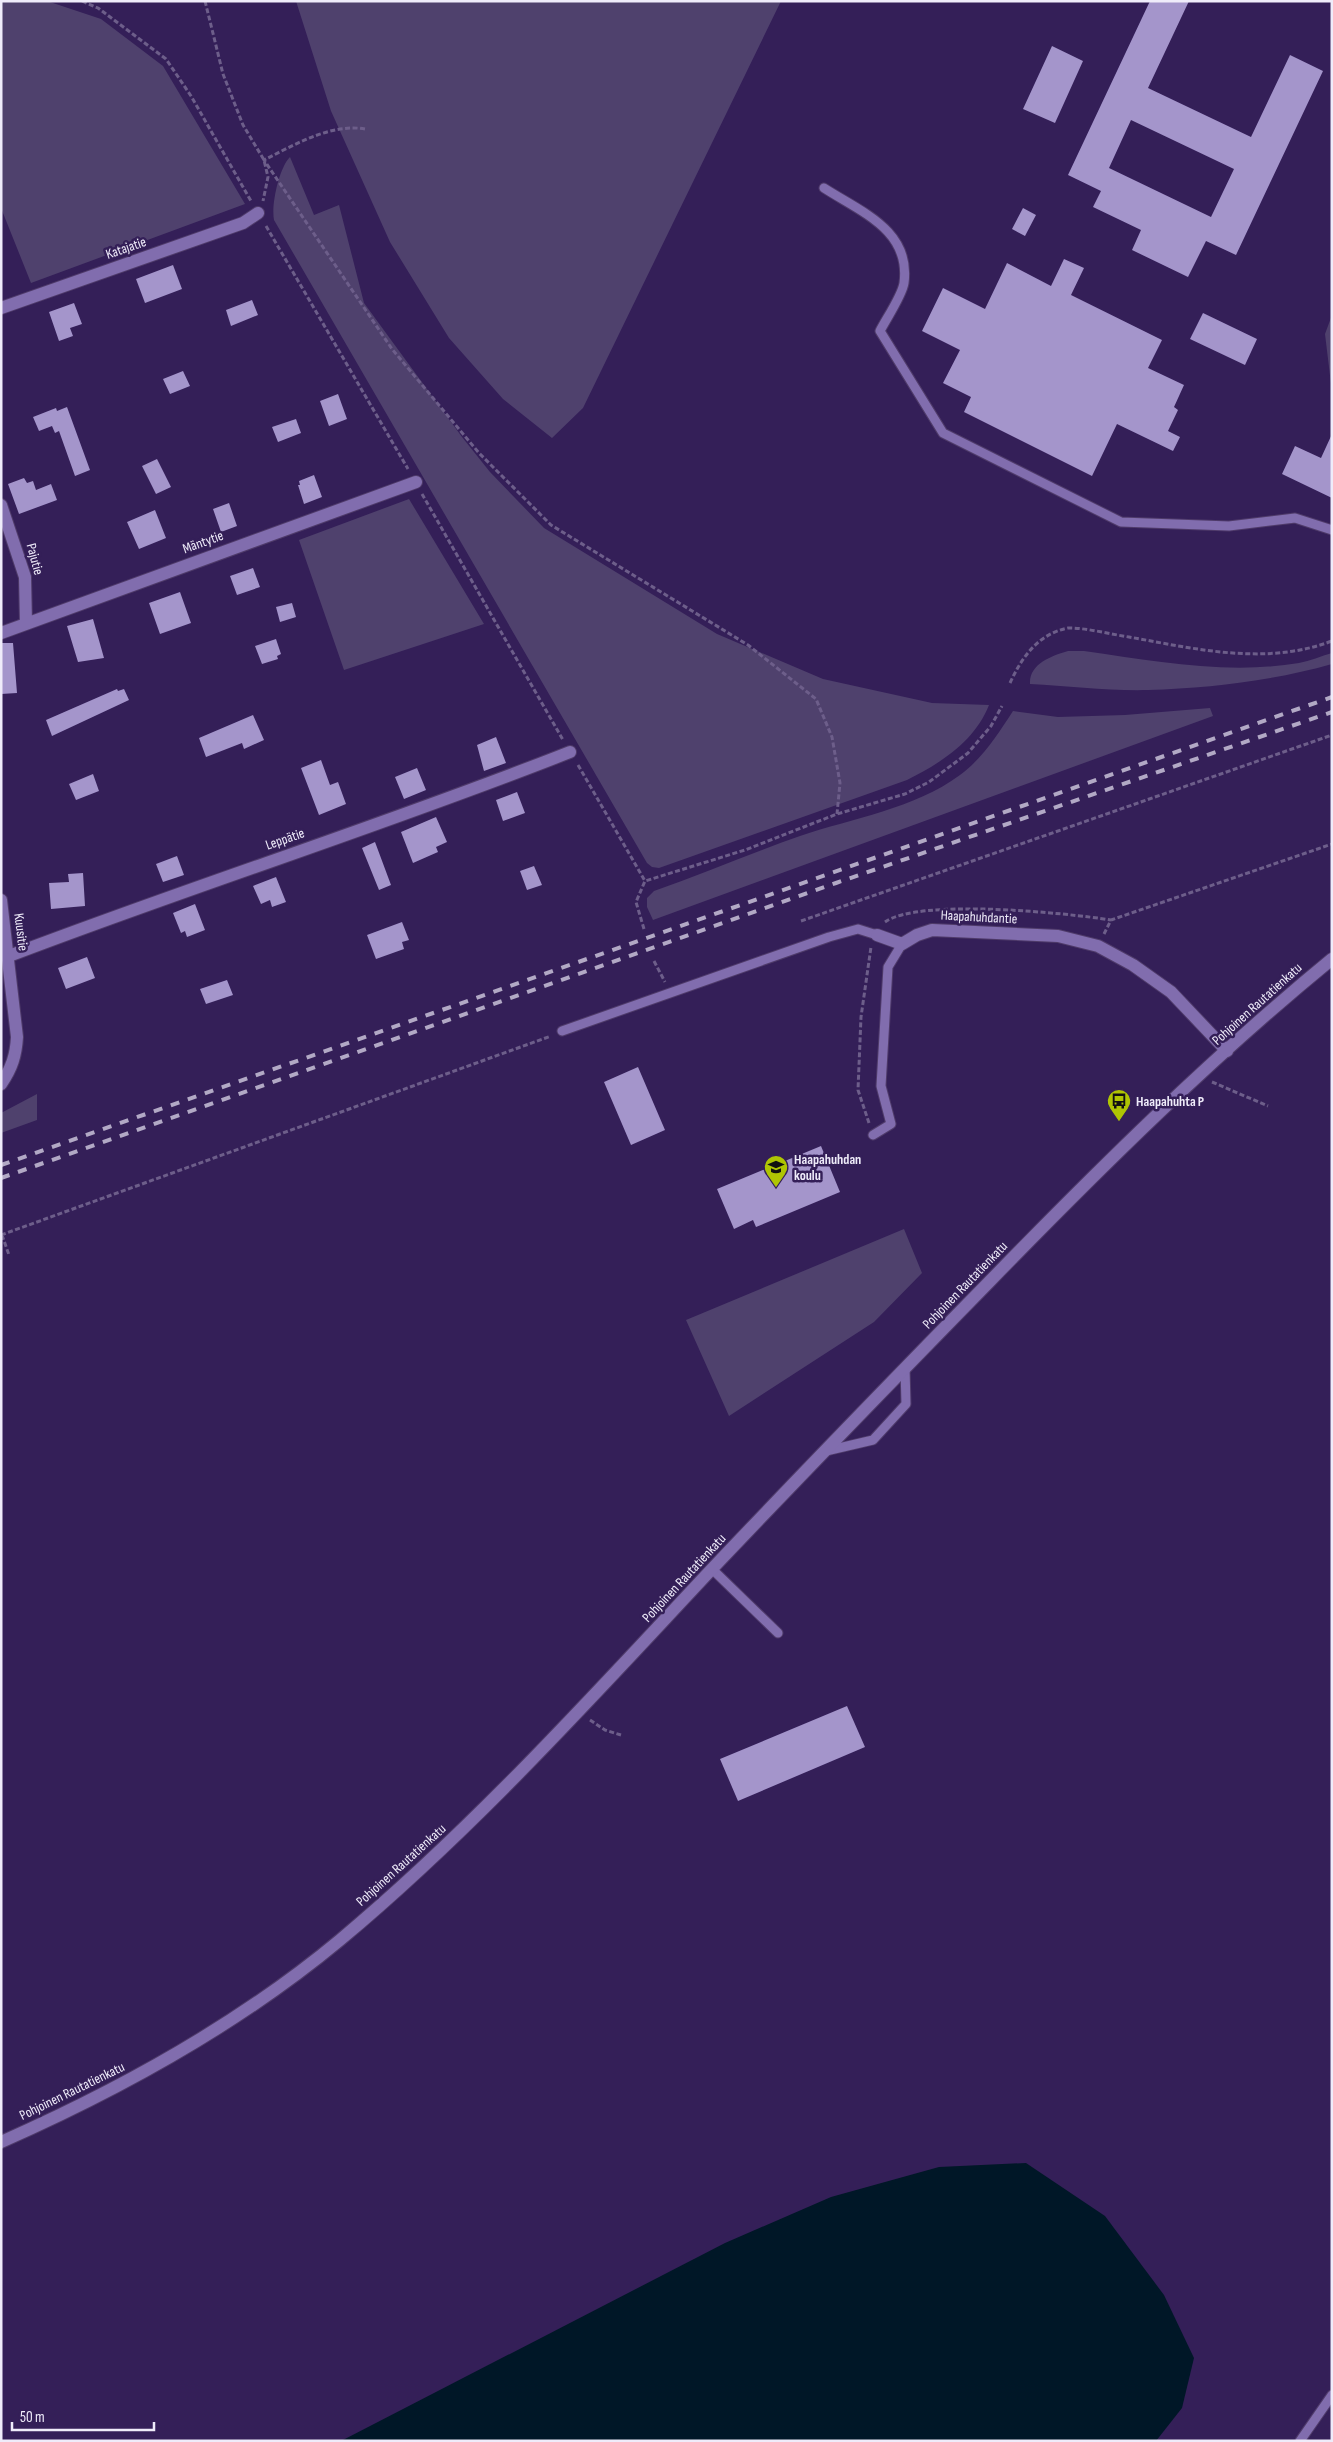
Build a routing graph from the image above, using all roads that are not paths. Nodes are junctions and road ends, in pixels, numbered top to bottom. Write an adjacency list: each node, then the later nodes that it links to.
1 (824, 188): 6 (lane)
2 (258, 213): 3 (street, Katajatie)
3 (1, 308)
4 (416, 482): 7 (street, Mäntytie)
5 (1, 505): 7 (street, Pajutie)
6 (1332, 530)
7 (26, 623): 8 (street, Mäntytie)
8 (1, 633)
9 (570, 752): 13 (street, Leppätie)
10 (1, 900): 13 (street, Kuusitie)
11 (877, 935): 12 (street); 15 (lane)
12 (902, 944): 16 (street, Haapahuhdantie); 18 (lane)
13 (9, 956): 17 (street, Kuusitie)
14 (1332, 959): 16 (street, Pohjoinen Rautatienkatu)
15 (562, 1031)
16 (1226, 1051): 19 (street, Pohjoinen Rautatienkatu)
17 (1, 1084)
18 (872, 1135)
19 (905, 1368): 20 (street, Pohjoinen Rautatienkatu); 20 (lane)
20 (825, 1451): 21 (street, Pohjoinen Rautatienkatu)
21 (712, 1569): 22 (lane); 23 (street, Pohjoinen Rautatienkatu)
22 (778, 1634)
23 (1, 2142)
24 (1332, 2395): 25 (lane)
25 (1300, 2441)

